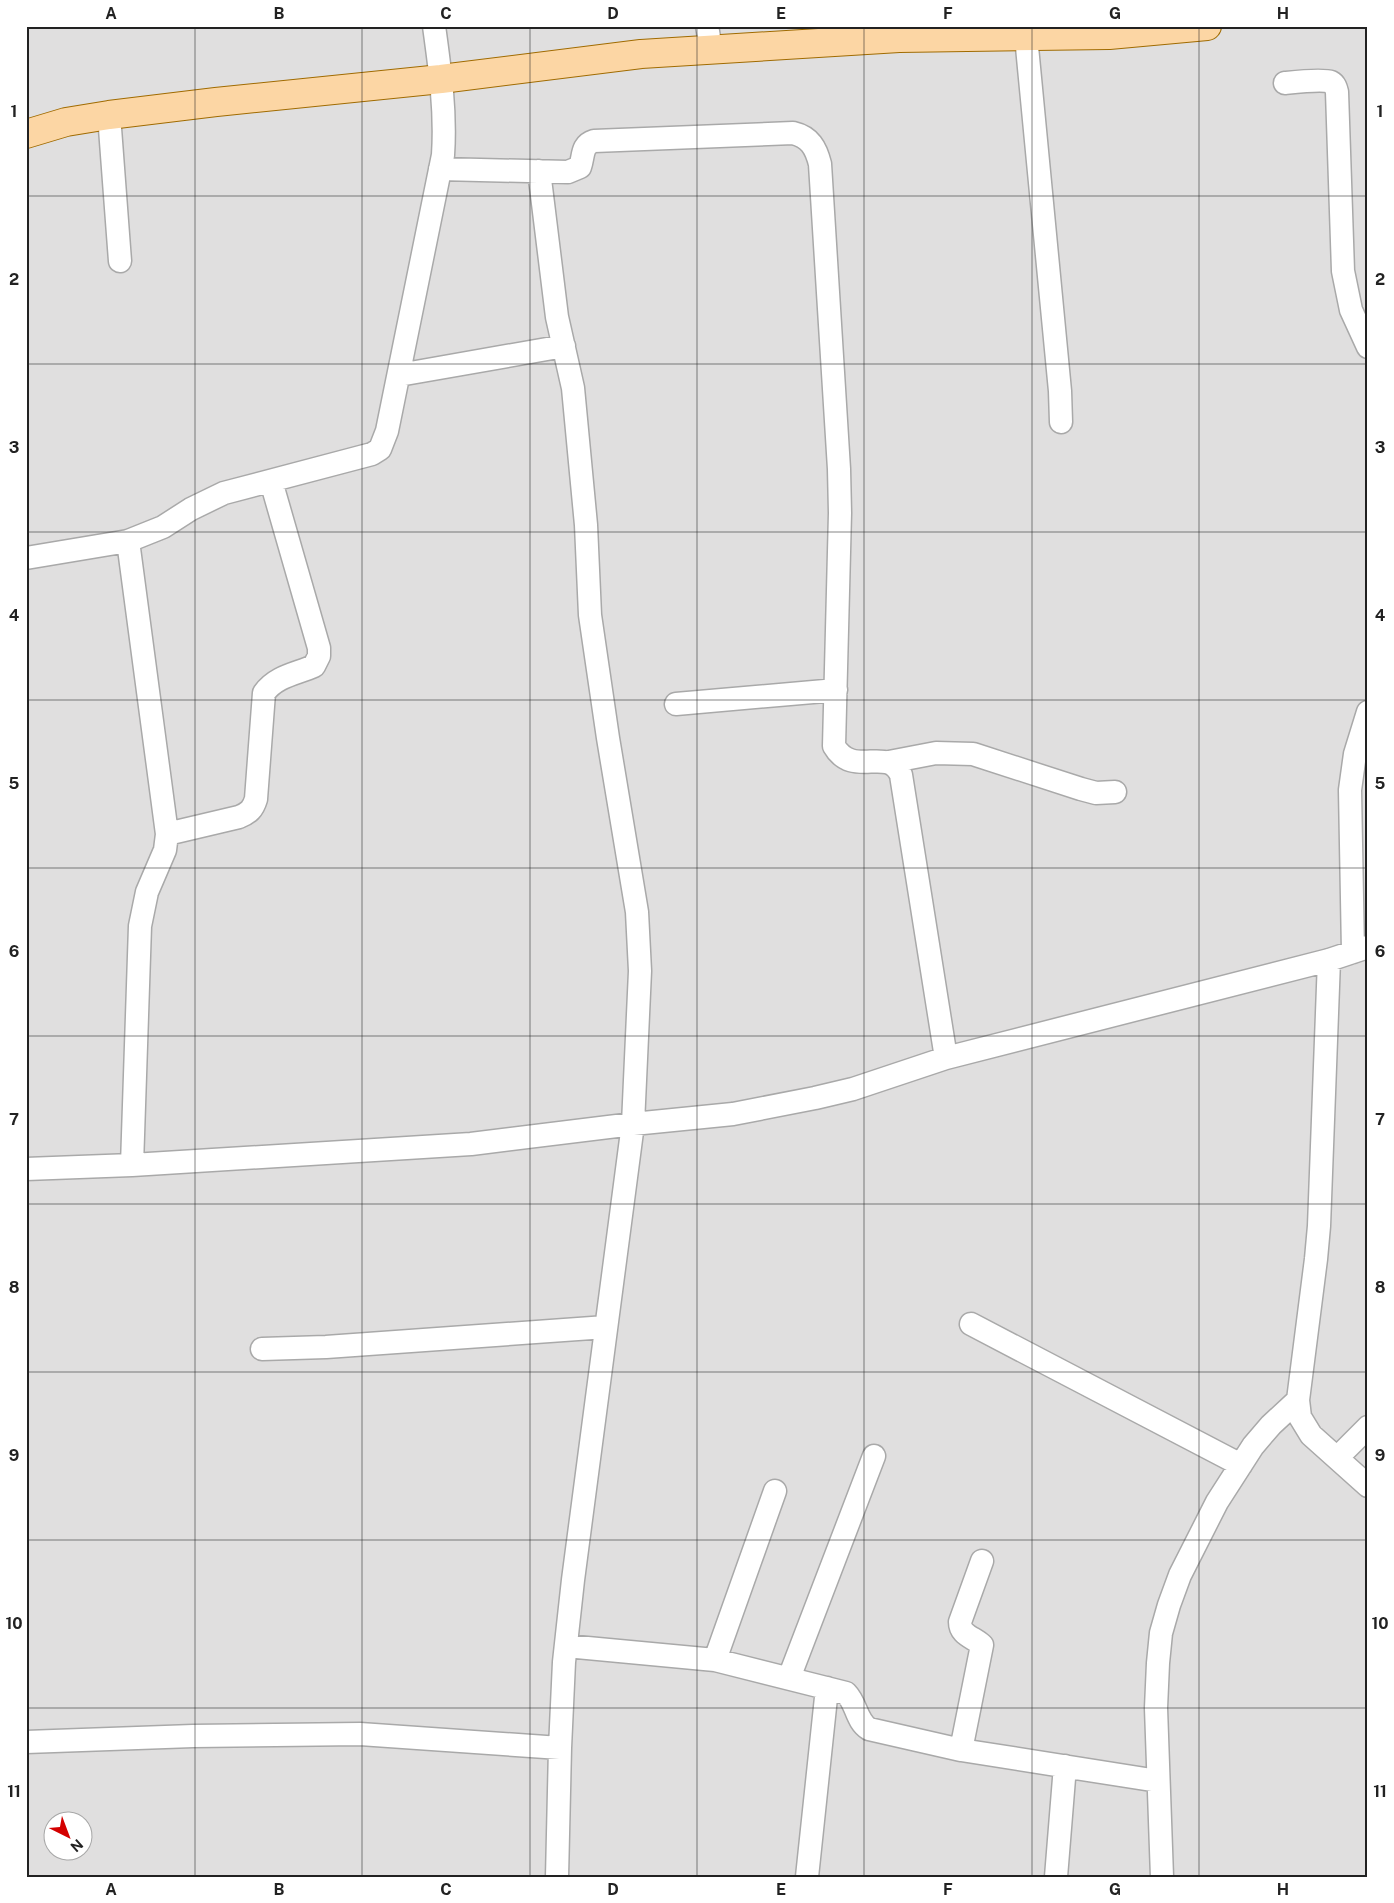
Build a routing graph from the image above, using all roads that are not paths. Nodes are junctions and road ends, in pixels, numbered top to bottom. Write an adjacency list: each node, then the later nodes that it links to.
1 (434, 26): 5 (street)
2 (1207, 26): 3 (main road)
3 (1026, 31): 4 (main road); 15 (street)
4 (709, 38): 5 (main road)
5 (441, 79): 7 (main road); 9 (street)
6 (1285, 83): 13 (street)
7 (110, 115): 8 (main road); 11 (street)
8 (26, 134)
9 (440, 168): 10 (street); 14 (street)
10 (538, 171): 12 (street); 19 (street)
11 (120, 261)
12 (564, 346): 14 (street); 28 (street)
13 (1368, 347)
14 (399, 374): 16 (street)
15 (1061, 422)
16 (271, 481): 17 (street); 24 (street)
17 (128, 541): 18 (street); 24 (street)
18 (26, 558)
19 (836, 690): 20 (street); 22 (street)
20 (676, 704)
21 (1368, 712): 25 (street)
22 (889, 762): 23 (street); 27 (street)
23 (1114, 792)
24 (167, 834): 29 (street)
25 (1360, 950): 26 (street)
26 (1329, 960): 27 (street); 34 (street)
27 (946, 1058): 28 (street)
28 (633, 1124): 29 (street); 32 (street)
29 (132, 1165): 30 (street)
30 (26, 1169)
31 (971, 1324): 38 (street)
32 (606, 1327): 33 (street); 42 (street)
33 (262, 1349)
34 (1298, 1400): 37 (street); 38 (street)
35 (1368, 1427): 37 (street)
36 (874, 1456): 44 (street)
37 (1337, 1458): 39 (street)
38 (1240, 1465): 50 (street)
39 (1368, 1486)
40 (775, 1491): 43 (street)
41 (982, 1561): 48 (street)
42 (566, 1646): 43 (street); 47 (street)
43 (715, 1660): 44 (street)
44 (789, 1678): 45 (street)
45 (827, 1688): 48 (street); 53 (street)
46 (26, 1742): 47 (street)
47 (560, 1748): 52 (street)
48 (962, 1750): 49 (street)
49 (1065, 1766): 50 (street); 54 (street)
50 (1158, 1781): 51 (street)
51 (1168, 1875)
52 (557, 1877)
53 (807, 1877)
54 (1056, 1877)

